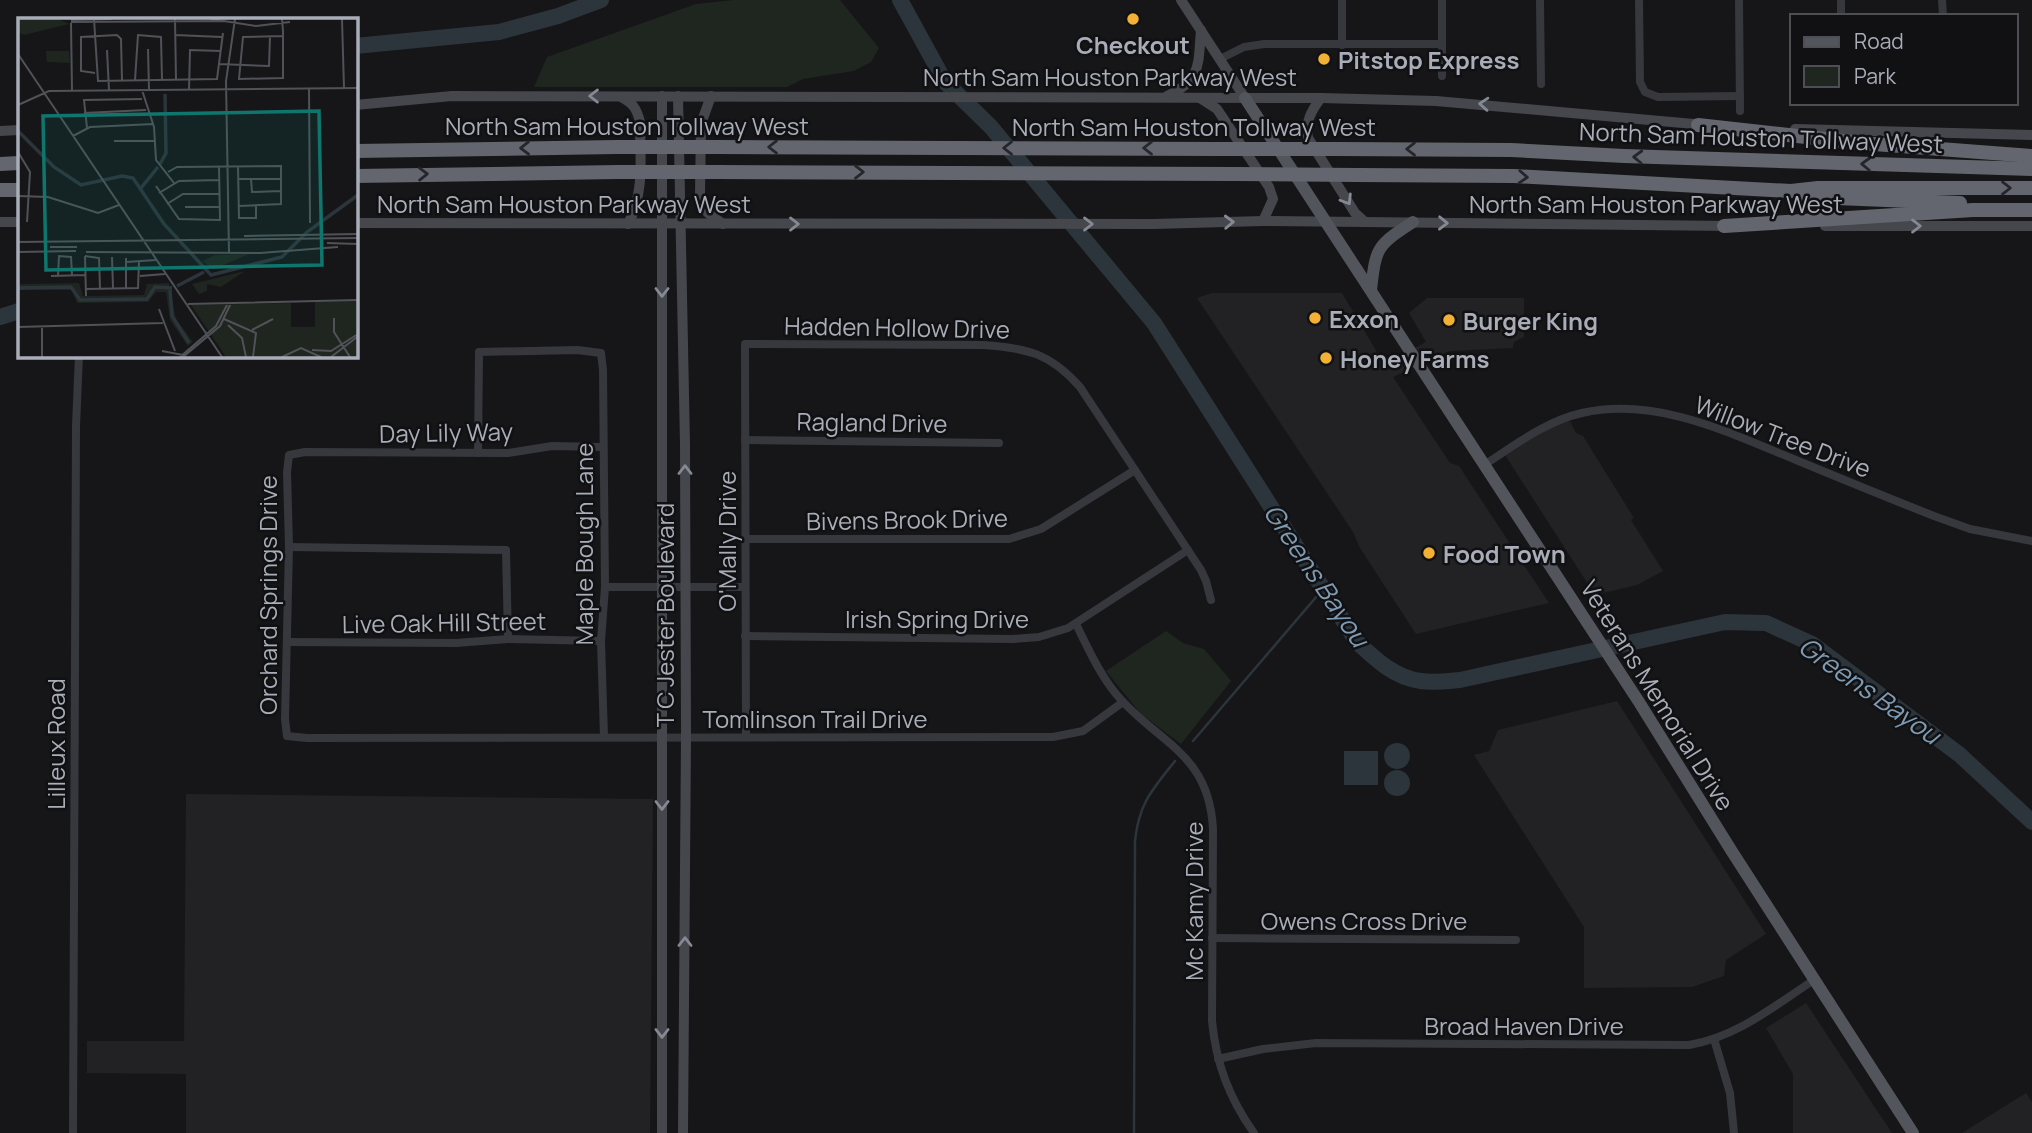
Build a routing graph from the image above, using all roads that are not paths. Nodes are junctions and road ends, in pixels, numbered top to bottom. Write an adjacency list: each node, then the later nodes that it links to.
1 (1181, 0): 7 (main road, Veterans Memorial Drive)
2 (1342, 0): 8 (street)
3 (1442, 0): 9 (street)
4 (1540, 0): 12 (street)
5 (1639, 0): 17 (street)
6 (1739, 0): 17 (street)
7 (1201, 30): 10 (main road, Veterans Memorial Drive); 18 (main road)
8 (1342, 44): 9 (street); 10 (street)
9 (1442, 44): 11 (street)
10 (1220, 59): 20 (main road, Veterans Memorial Drive)
11 (1442, 76)
12 (1541, 84)
13 (618, 96): 14 (main road, North Sam Houston Parkway West); 22 (main road, North Sam Houston Parkway West, one-way to 22); 47 (main road)
14 (662, 96): 15 (main road, North Sam Houston Parkway West); 48 (main road, T C Jester Boulevard)
15 (678, 96): 16 (main road, North Sam Houston Parkway West); 49 (main road, T C Jester Boulevard)
16 (711, 96): 18 (main road, North Sam Houston Parkway West); 50 (main road)
17 (1740, 96): 23 (street)
18 (1164, 97): 19 (main road, North Sam Houston Parkway West)
19 (1199, 98): 20 (main road, North Sam Houston Parkway West); 40 (main road)
20 (1245, 98): 21 (main road, North Sam Houston Parkway West); 41 (main road, Veterans Memorial Drive)
21 (1321, 98): 24 (main road, North Sam Houston Parkway West, one-way to 21); 44 (main road, one-way to 44)
22 (357, 106)
23 (1740, 111)
24 (1698, 125): 27 (main road, North Sam Houston Parkway West); 29 (highway)
25 (18, 130): 26 (main road)
26 (0, 131)
27 (2032, 135)
28 (357, 151): 32 (highway, North Sam Houston Tollway West, one-way to 28, bridge)
29 (2032, 156)
30 (18, 163): 31 (highway)
31 (0, 164)
32 (2032, 169)
33 (357, 176): 37 (highway, North Sam Houston Tollway West, one-way to 37, bridge)
34 (2032, 188): 37 (highway, North Sam Houston Tollway West, one-way to 34)
35 (0, 190): 36 (highway)
36 (18, 190)
37 (1791, 191): 38 (highway, North Sam Houston Tollway West)
38 (2032, 204)
39 (2032, 210): 51 (highway)
40 (1263, 221): 41 (main road, North Sam Houston Parkway West); 50 (main road, North Sam Houston Parkway West, one-way to 40)
41 (1326, 221): 44 (main road, North Sam Houston Parkway West); 53 (main road, Veterans Memorial Drive)
42 (0, 222): 43 (main road)
43 (18, 222)
44 (1365, 222): 45 (main road, North Sam Houston Parkway West)
45 (1413, 222): 51 (main road, North Sam Houston Parkway West, one-way to 51); 53 (main road)
46 (357, 223): 47 (main road, North Sam Houston Parkway West)
47 (628, 224): 48 (main road, North Sam Houston Parkway West)
48 (662, 224): 49 (main road, North Sam Houston Parkway West); 58 (main road, T C Jester Boulevard, one-way to 58)
49 (679, 224): 50 (main road, North Sam Houston Parkway West); 59 (main road, T C Jester Boulevard)
50 (723, 224)
51 (1724, 226): 52 (main road, North Sam Houston Parkway West, one-way to 52)
52 (2032, 226)
53 (1371, 290): 63 (main road, Veterans Memorial Drive)
54 (745, 344): 56 (street, O'Mally Drive); 64 (street, Hadden Hollow Drive)
55 (79, 357): 92 (street, Lilleux Road)
56 (745, 440): 57 (street, Ragland Drive); 65 (street, O'Mally Drive)
57 (999, 443)
58 (663, 444): 59 (main road); 70 (main road, T C Jester Boulevard)
59 (685, 444): 71 (main road, T C Jester Boulevard, one-way to 59)
60 (603, 447): 61 (street, Day Lily Way); 61 (street, Maple Bough Lane); 69 (street, Maple Bough Lane)
61 (478, 453): 62 (street, Day Lily Way)
62 (289, 455): 67 (street, Orchard Springs Drive)
63 (1484, 465): 66 (street, Willow Tree Drive); 89 (main road, Veterans Memorial Drive)
64 (1135, 470): 65 (street, Bivens Brook Drive); 68 (street, Hadden Hollow Drive)
65 (746, 539): 72 (street, O'Mally Drive)
66 (2032, 541)
67 (289, 547): 76 (street); 78 (street, Orchard Springs Drive)
68 (1188, 550): 73 (street, Hadden Hollow Drive); 74 (street, Irish Spring Drive)
69 (604, 587): 70 (street); 77 (street, Maple Bough Lane)
70 (663, 587): 71 (street); 82 (main road, T C Jester Boulevard)
71 (684, 587): 72 (street); 83 (main road, T C Jester Boulevard)
72 (745, 587): 75 (street, O'Mally Drive)
73 (1211, 600)
74 (1076, 624): 75 (street, Irish Spring Drive); 79 (street, Mc Kamy Drive)
75 (746, 636): 84 (street, O'Mally Drive)
76 (508, 639): 77 (street, Live Oak Hill Street); 78 (street, Live Oak Hill Street)
77 (601, 641): 81 (street, Maple Bough Lane)
78 (287, 642): 80 (street, Orchard Springs Drive)
79 (1123, 702): 84 (street, Tomlinson Trail Drive); 85 (street, Mc Kamy Drive)
80 (287, 736): 81 (street, Tomlinson Trail Drive)
81 (604, 737): 82 (street, Tomlinson Trail Drive)
82 (663, 737): 83 (street, Tomlinson Trail Drive); 87 (main road, T C Jester Boulevard, one-way to 87)
83 (686, 737): 84 (street, Tomlinson Trail Drive); 88 (main road, T C Jester Boulevard, one-way to 83)
84 (746, 737)
85 (1212, 938): 86 (street, Owens Cross Drive); 91 (street, Mc Kamy Drive)
86 (1516, 940)
87 (662, 971): 88 (main road); 93 (main road, T C Jester Boulevard, one-way to 93)
88 (685, 971): 94 (main road, T C Jester Boulevard)
89 (1814, 980): 90 (street, Broad Haven Drive); 97 (main road, Veterans Memorial Drive)
90 (1714, 1040): 91 (street, Broad Haven Drive); 96 (street)
91 (1218, 1059): 95 (street, Mc Kamy Drive)
92 (73, 1133)
93 (662, 1133)
94 (683, 1133)
95 (1252, 1133)
96 (1734, 1133)
97 (1913, 1133)

